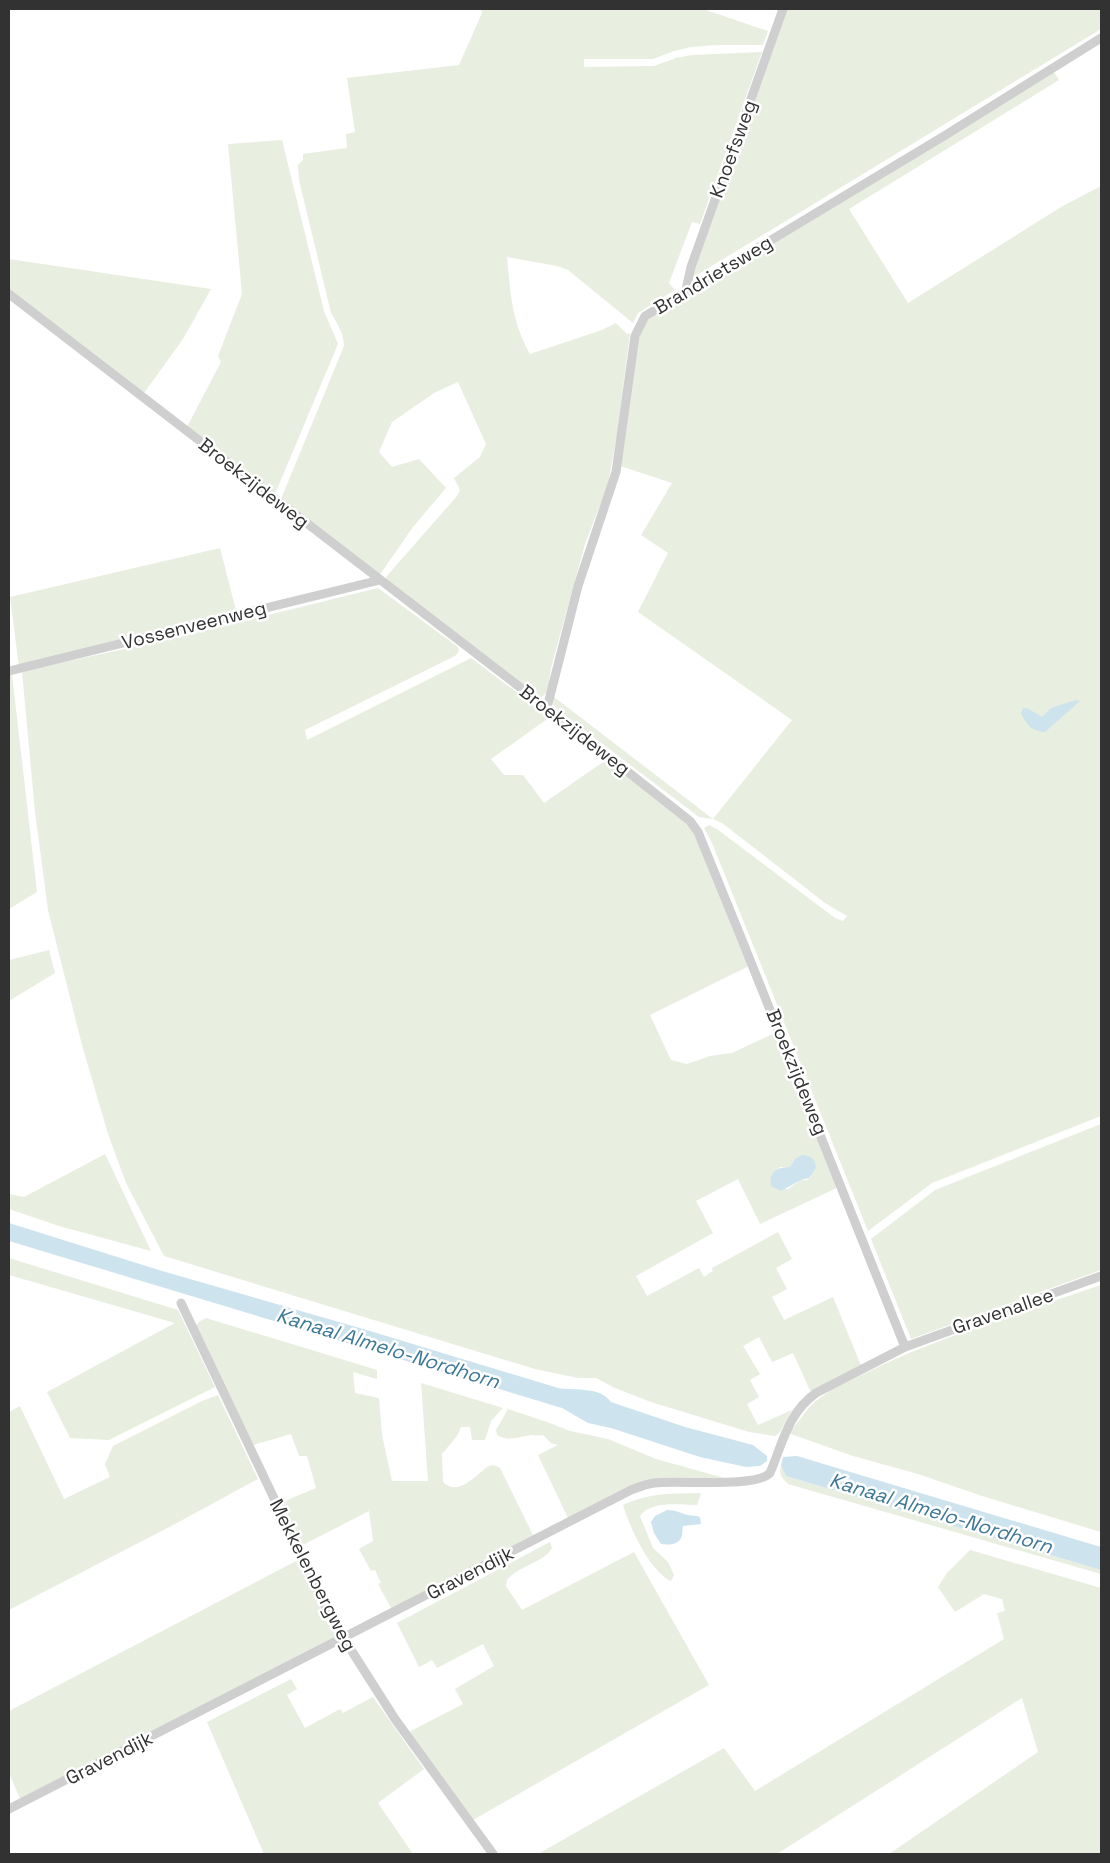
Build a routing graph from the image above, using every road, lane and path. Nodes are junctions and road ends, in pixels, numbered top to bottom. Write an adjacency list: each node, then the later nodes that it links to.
1 (783, 9): 3 (street, Knoefsweg)
2 (1101, 38): 3 (street, Brandrietsweg)
3 (686, 290): 7 (street, Brandrietsweg)
4 (9, 294): 5 (street, Broekzijdeweg)
5 (380, 580): 6 (street, Vossenveenweg); 7 (street, Broekzijdeweg)
6 (9, 671)
7 (547, 708): 10 (street, Broekzijdeweg)
8 (1101, 1276): 10 (street, Gravenallee)
9 (181, 1303): 11 (street, Mekkelenbergweg)
10 (905, 1346): 11 (street, Gravendijk)
11 (342, 1638): 12 (street, Gravendijk); 13 (street, Mekkelenbergweg)
12 (9, 1810)
13 (493, 1854)

